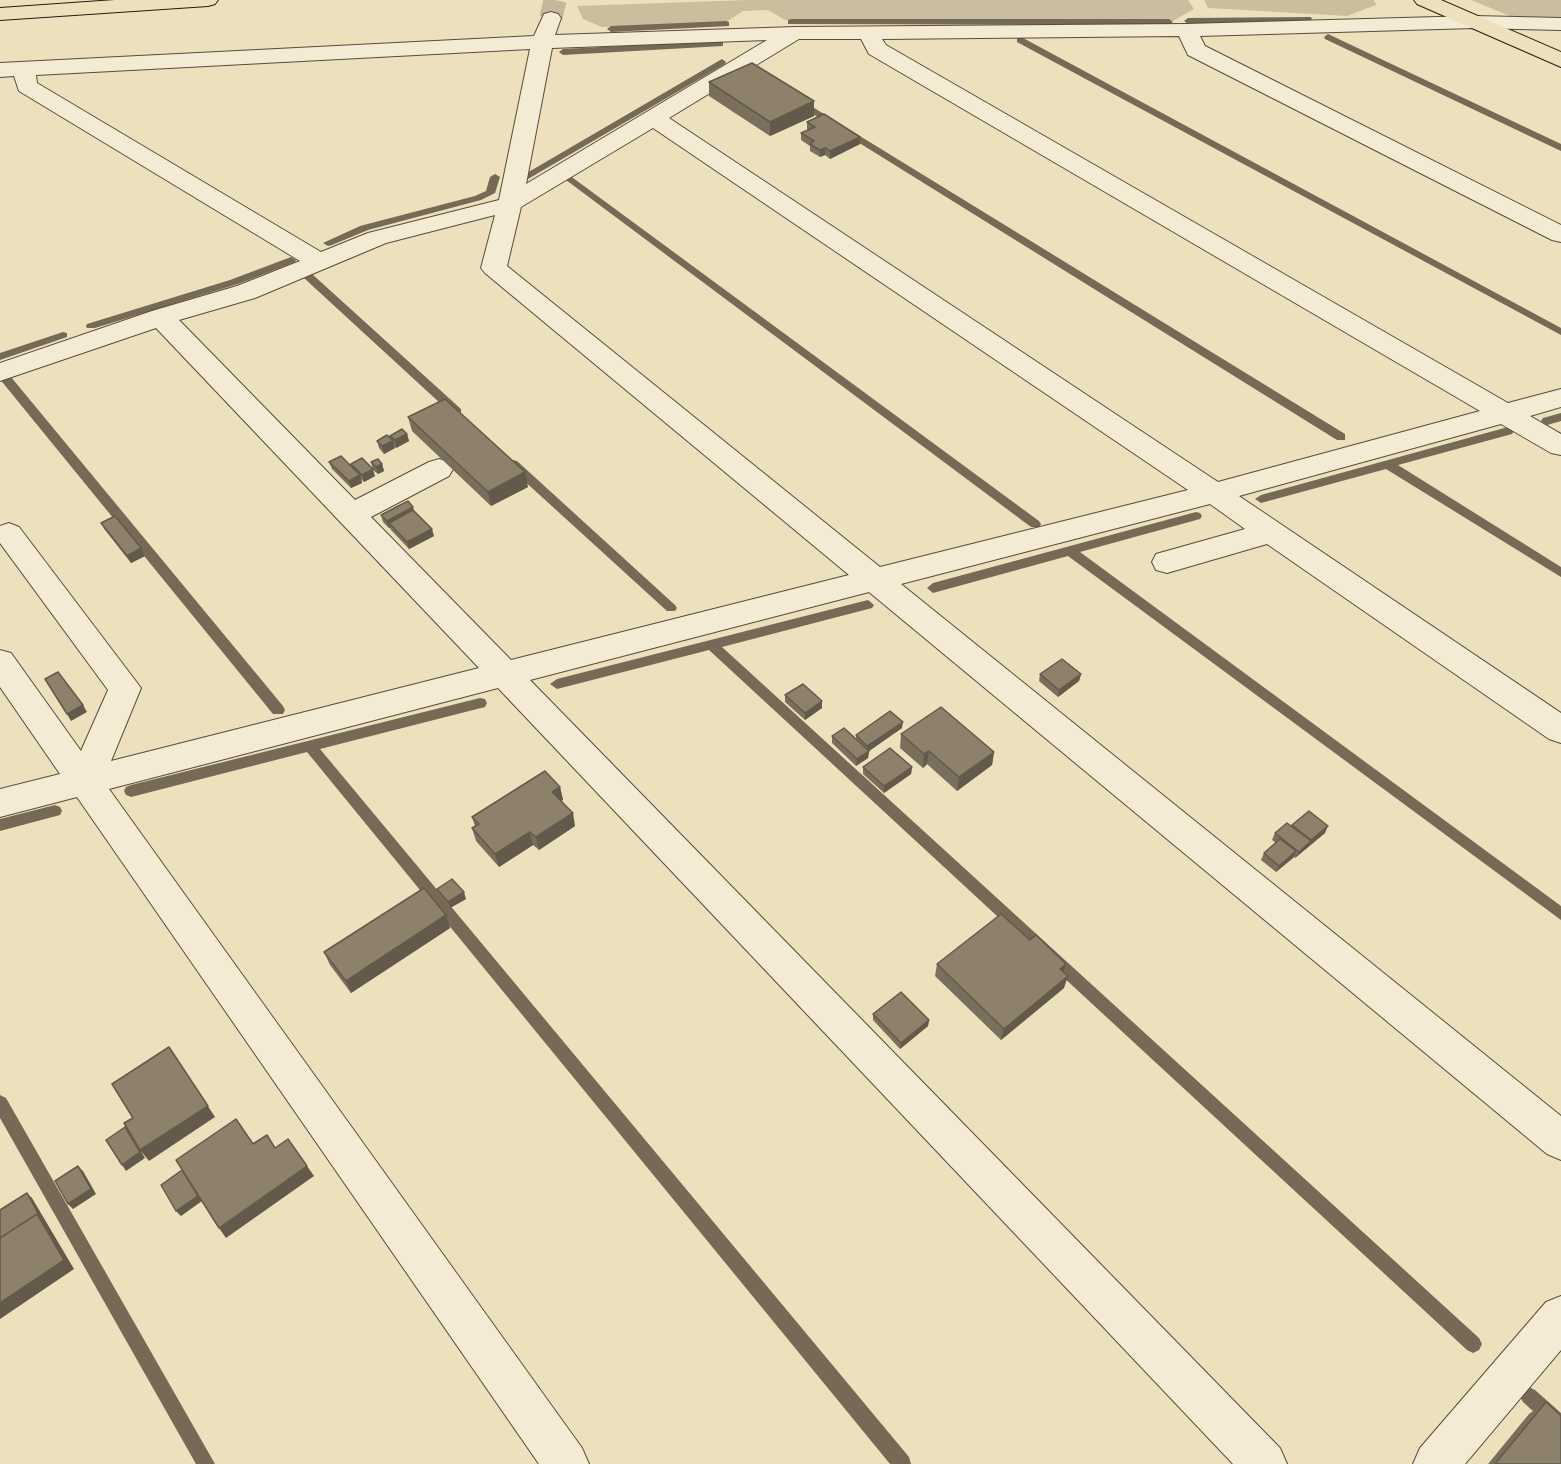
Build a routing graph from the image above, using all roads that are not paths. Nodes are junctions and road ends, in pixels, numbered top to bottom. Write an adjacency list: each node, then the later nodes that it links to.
1 (208, 0): 3 (highway)
2 (1424, 0): 5 (highway)
3 (0, 14)
4 (551, 18): 10 (street)
5 (1474, 22): 6 (street); 7 (street); 11 (highway)
6 (1561, 24)
7 (1186, 30): 8 (street); 16 (street)
8 (868, 32): 9 (street); 21 (street)
9 (795, 33): 10 (street); 14 (street)
10 (542, 42): 12 (street); 15 (street)
11 (1561, 60)
12 (24, 69): 13 (street); 17 (street)
13 (0, 70)
14 (654, 118): 15 (street); 24 (street)
15 (510, 204): 17 (street); 29 (street)
16 (1561, 235)
17 (320, 262): 18 (street)
18 (161, 317): 19 (street); 25 (street)
19 (0, 372)
20 (1561, 398): 21 (street)
21 (1505, 414): 22 (street); 24 (street)
22 (1561, 446)
23 (439, 469): 25 (street)
24 (1214, 494): 26 (street); 29 (street)
25 (351, 515): 31 (street)
26 (1271, 532): 28 (street); 32 (street)
27 (9, 534): 33 (street)
28 (1167, 562)
29 (875, 580): 31 (street); 35 (street)
30 (0, 662): 33 (street)
31 (504, 674): 33 (street); 38 (street)
32 (1561, 730)
33 (85, 782): 34 (street); 37 (street)
34 (0, 803)
35 (1561, 1141)
36 (1561, 1317): 39 (street)
37 (566, 1464)
38 (1264, 1464)
39 (1436, 1464)

